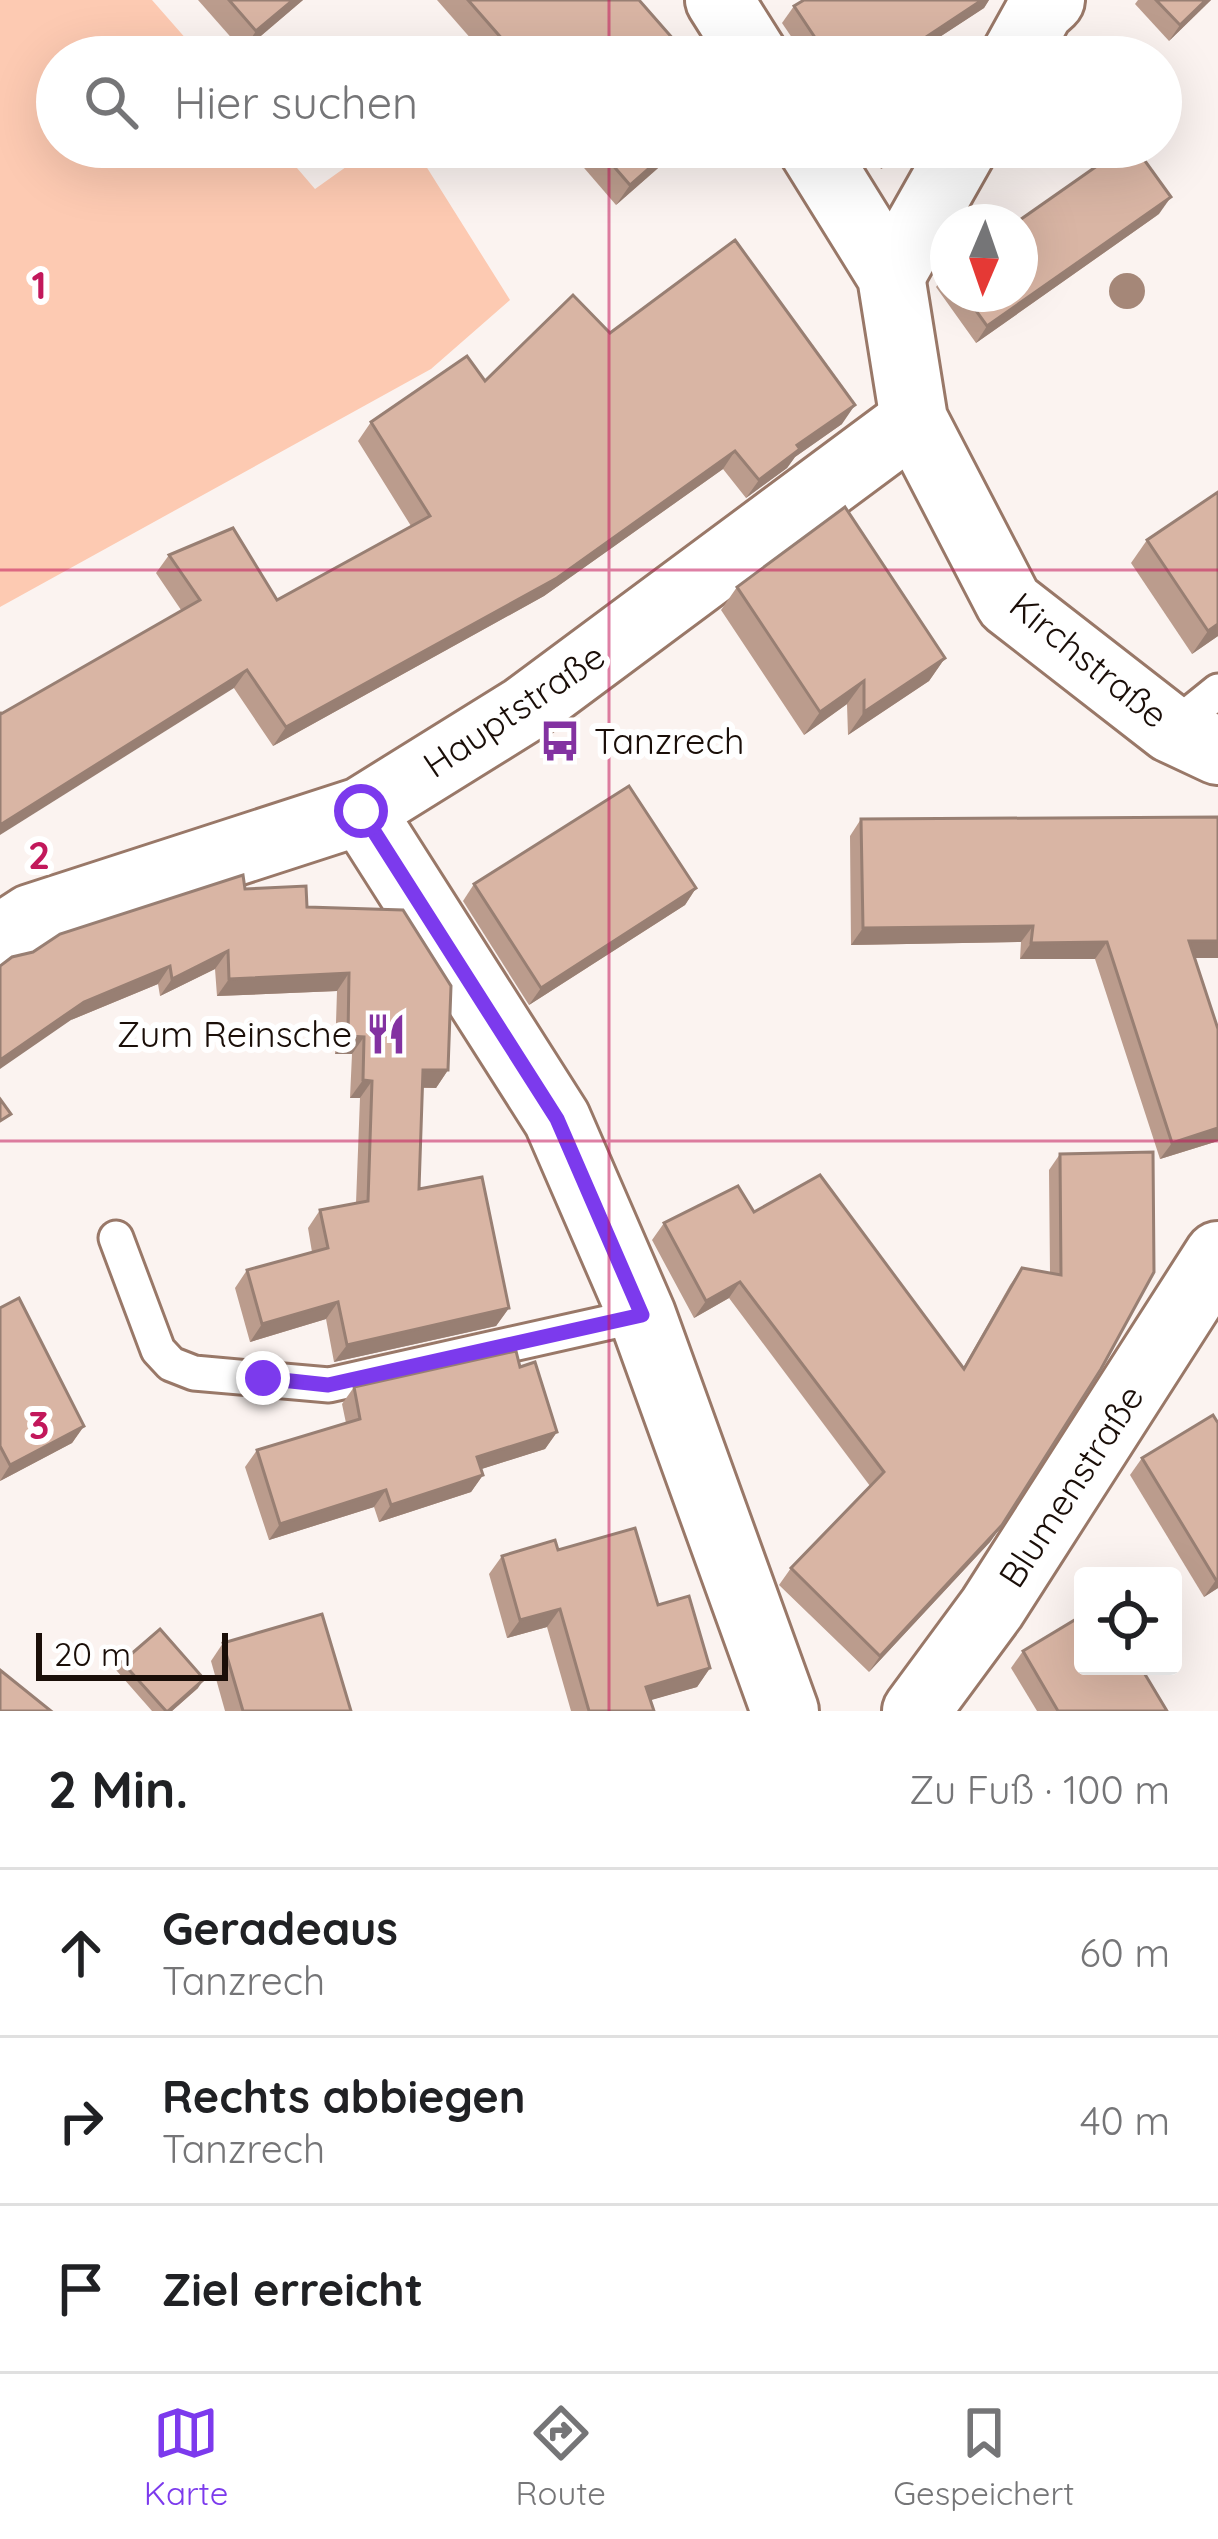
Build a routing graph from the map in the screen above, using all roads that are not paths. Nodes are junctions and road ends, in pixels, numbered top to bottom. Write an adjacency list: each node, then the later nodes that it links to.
1 (719, 0): 3 (street)
2 (1051, 0): 4 (street)
3 (742, 36)
4 (1026, 36)
5 (824, 168): 7 (street)
6 (952, 168): 7 (street)
7 (892, 276): 8 (street, Kirchstraße)
8 (914, 420): 9 (street, Kirchstraße); 10 (street, Hauptstraße)
9 (1202, 724)
10 (361, 811): 11 (street, Hauptstraße); 14 (street)
11 (0, 938)
12 (116, 1238): 14 (lane)
13 (1218, 1255): 16 (street, Blumenstraße)
14 (642, 1315): 15 (street)
15 (785, 1711)
16 (916, 1711)

